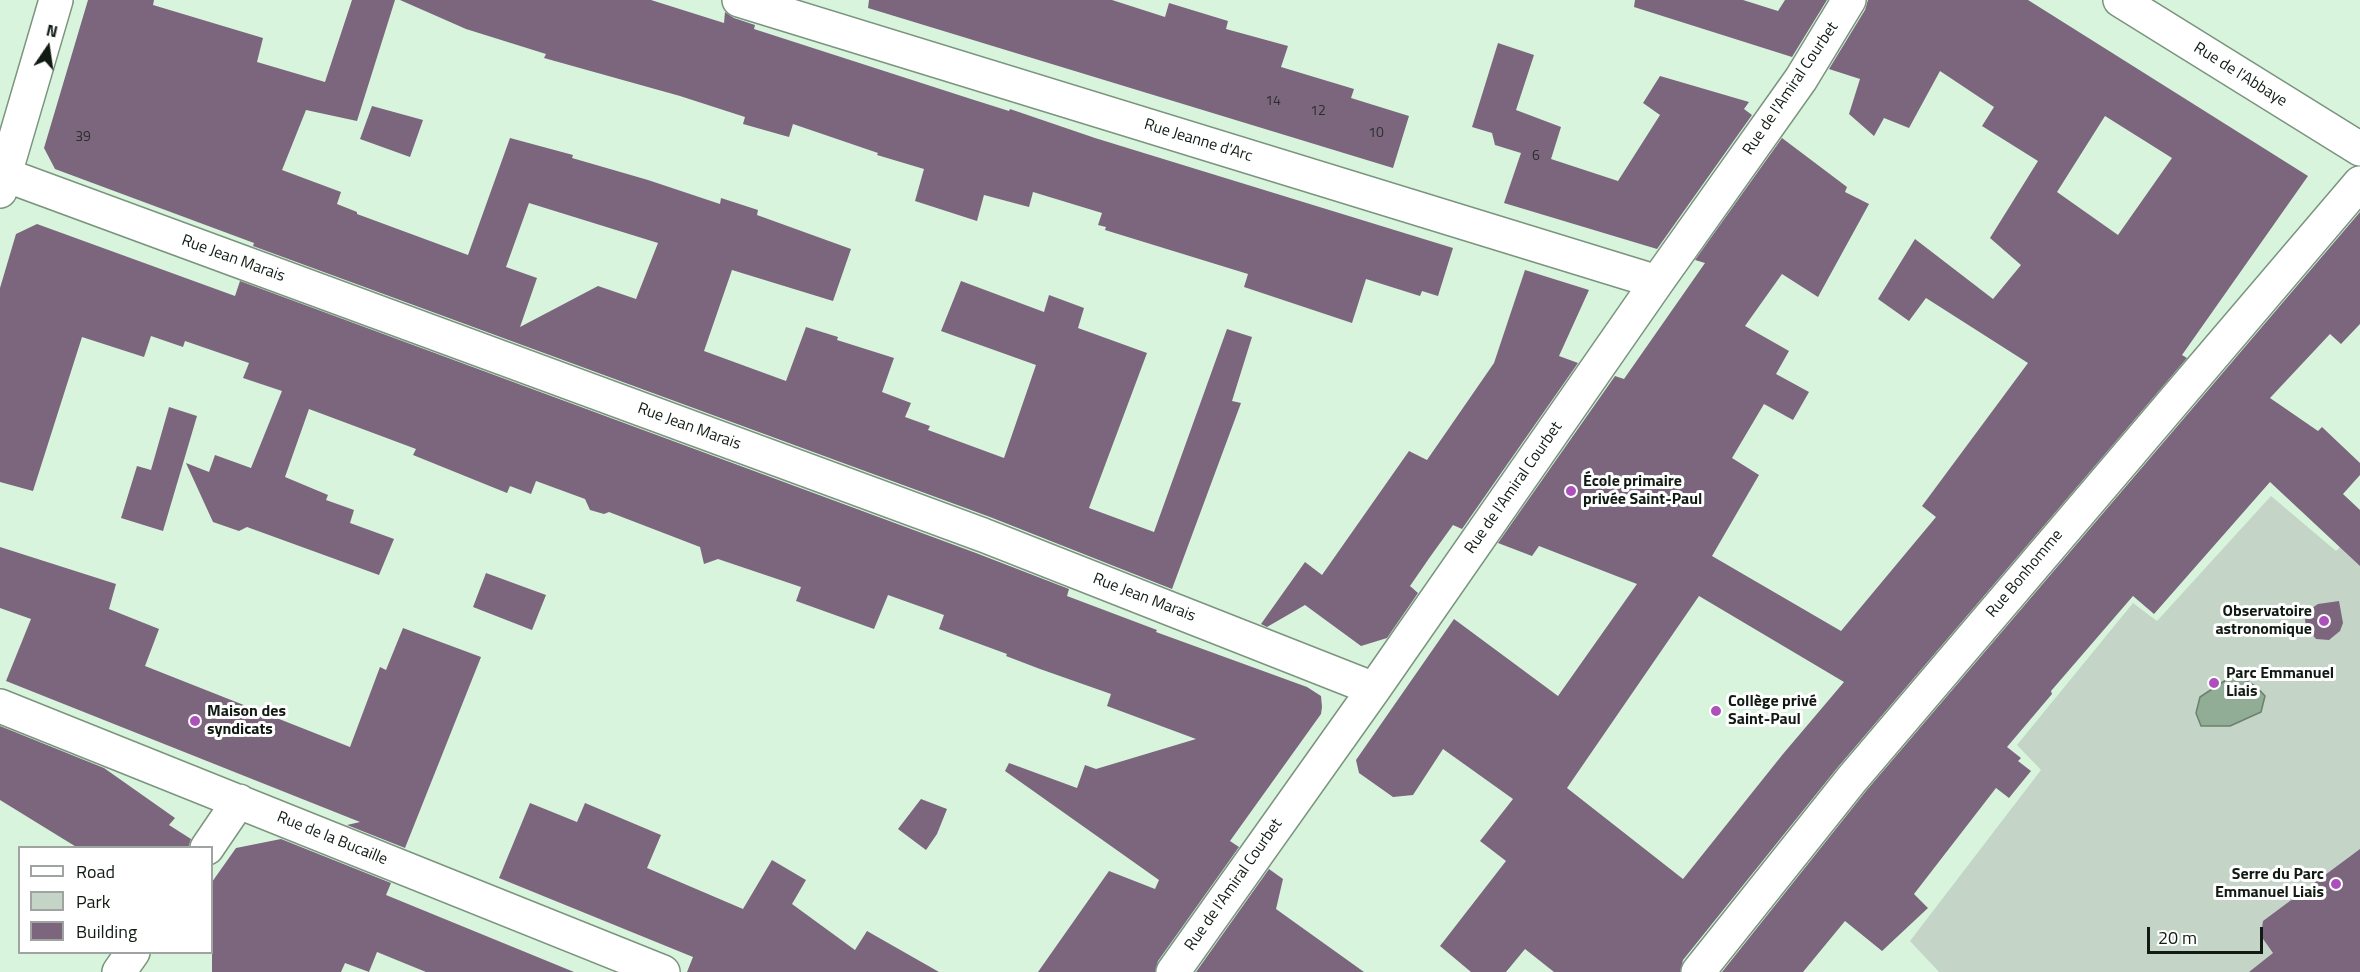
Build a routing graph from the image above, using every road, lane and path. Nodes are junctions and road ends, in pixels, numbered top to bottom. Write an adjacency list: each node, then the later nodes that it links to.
1 (56, 0): 6 (street)
2 (739, 0): 8 (street, Rue Jeanne d'Arc)
3 (1849, 0): 8 (street, Rue de l'Amiral Courbet)
4 (2120, 0): 5 (street, Rue de l'Abbaye)
5 (2360, 149)
6 (2, 180): 9 (street, Rue Jean Marais)
7 (2360, 183): 17 (street, Rue Bonhomme)
8 (1657, 282): 9 (street, Rue de l'Amiral Courbet)
9 (1374, 689): 16 (street, Rue de l'Amiral Courbet)
10 (0, 706): 11 (street, Rue de la Bucaille)
11 (239, 801): 12 (street); 15 (street, Rue de la Bucaille)
12 (208, 846)
13 (132, 954): 14 (street)
14 (119, 972)
15 (663, 972)
16 (1173, 972)
17 (1698, 972)

